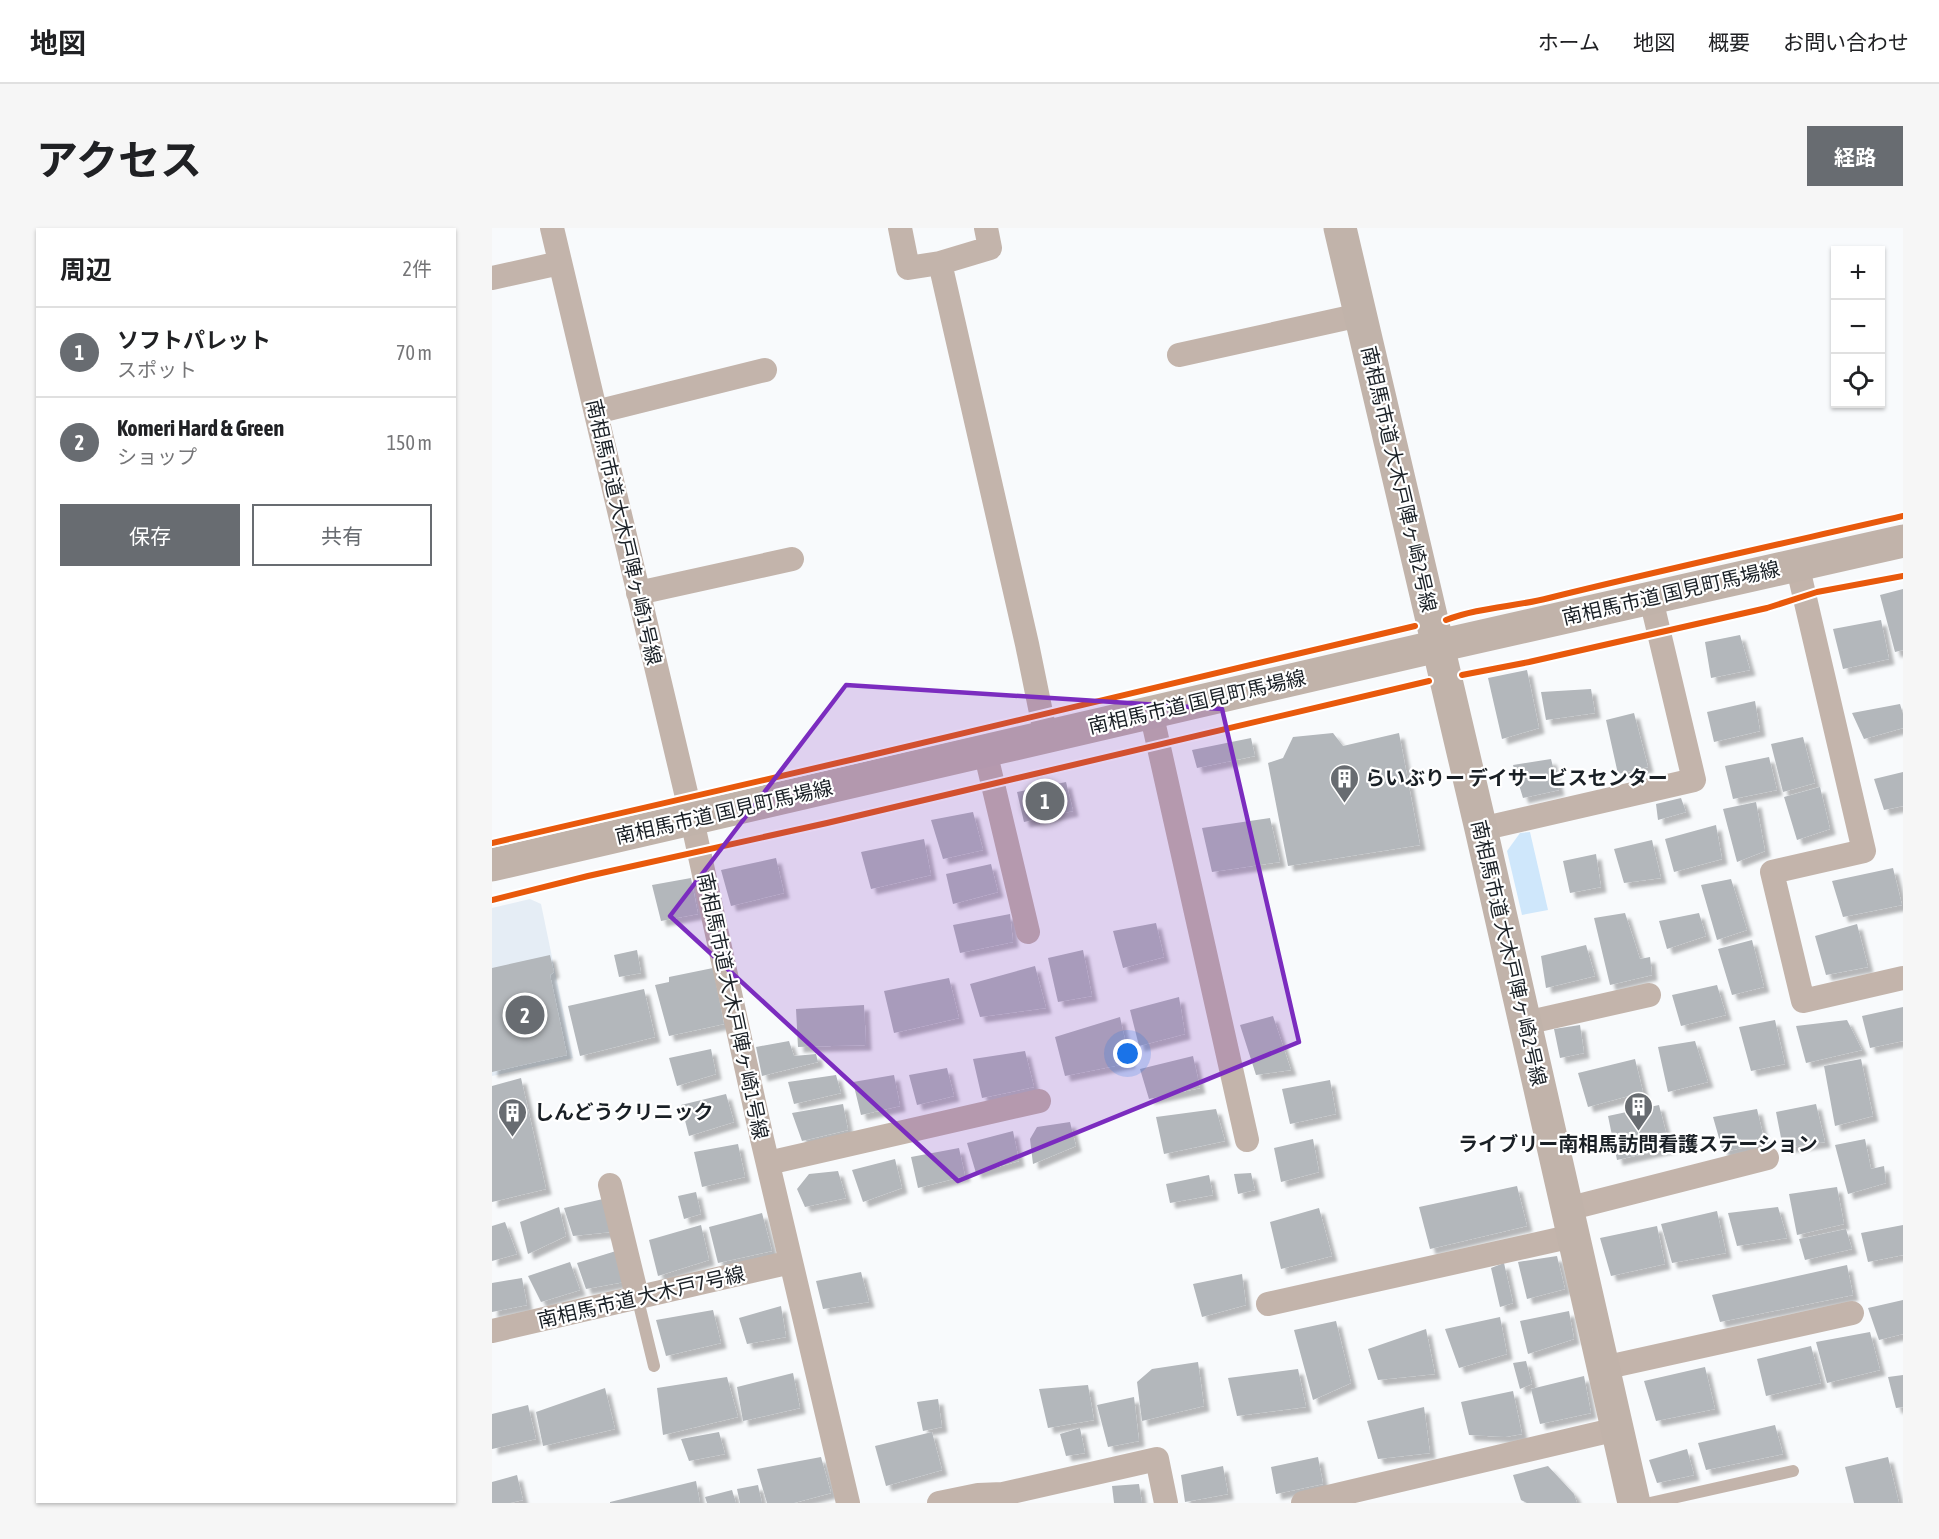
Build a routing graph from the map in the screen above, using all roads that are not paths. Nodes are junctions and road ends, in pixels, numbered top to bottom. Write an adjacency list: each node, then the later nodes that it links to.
1 (552, 228): 5 (street, 南相馬市道 大木戸陣ヶ崎1号線)
2 (900, 228): 6 (street)
3 (986, 228): 6 (street)
4 (1340, 228): 8 (street, 南相馬市道 大木戸陣ヶ崎2号線)
5 (560, 263): 7 (street); 11 (street, 南相馬市道 大木戸陣ヶ崎1号線)
6 (940, 263): 19 (street)
7 (492, 278)
8 (1360, 315): 9 (street); 17 (street, 南相馬市道 大木戸陣ヶ崎2号線)
9 (1179, 355)
10 (765, 370): 11 (street)
11 (596, 412): 15 (street, 南相馬市道 大木戸陣ヶ崎1号線)
12 (1903, 541): 14 (street, 南相馬市道 国見町馬場線)
13 (792, 559): 15 (street)
14 (1797, 564): 16 (street, 南相馬市道 国見町馬場線); 25 (street)
15 (639, 593): 21 (street, 南相馬市道 大木戸陣ヶ崎1号線)
16 (1651, 598): 17 (street, 南相馬市道 国見町馬場線); 22 (street)
17 (1438, 646): 18 (street, 南相馬市道 国見町馬場線); 22 (street, 南相馬市道 大木戸陣ヶ崎2号線)
18 (1151, 712): 19 (street, 南相馬市道 国見町馬場線); 29 (street)
19 (1046, 737): 20 (street, 南相馬市道 国見町馬場線)
20 (985, 752): 21 (street, 南相馬市道 国見町馬場線); 24 (street)
21 (692, 819): 23 (street, 南相馬市道 国見町馬場線); 31 (street, 南相馬市道 大木戸陣ヶ崎1号線)
22 (1481, 829): 27 (street, 南相馬市道 大木戸陣ヶ崎2号線)
23 (492, 865)
24 (1028, 932)
25 (1903, 978)
26 (1649, 995): 27 (street)
27 (1525, 1023): 33 (street, 南相馬市道 大木戸陣ヶ崎2号線)
28 (1039, 1101): 31 (street)
29 (1247, 1140)
30 (1767, 1158): 33 (street)
31 (768, 1163): 34 (street, 南相馬市道 大木戸陣ヶ崎1号線)
32 (610, 1185): 35 (street)
33 (1570, 1222): 36 (street); 40 (street, 南相馬市道 大木戸陣ヶ崎2号線)
34 (791, 1262): 35 (street, 南相馬市道 大木戸7号線); 43 (street, 南相馬市道 大木戸陣ヶ崎1号線)
35 (637, 1296): 38 (street, 南相馬市道 大木戸7号線); 39 (lane)
36 (1268, 1304)
37 (1852, 1312): 40 (street)
38 (492, 1331)
39 (654, 1366)
40 (1603, 1368): 41 (street, 南相馬市道 大木戸陣ヶ崎2号線)
41 (1617, 1430): 46 (street); 47 (street, 南相馬市道 大木戸陣ヶ崎2号線)
42 (1793, 1471): 48 (lane)
43 (848, 1503)
44 (939, 1503): 45 (street)
45 (1166, 1503)
46 (1303, 1503)
47 (1634, 1503)
48 (1650, 1503)

